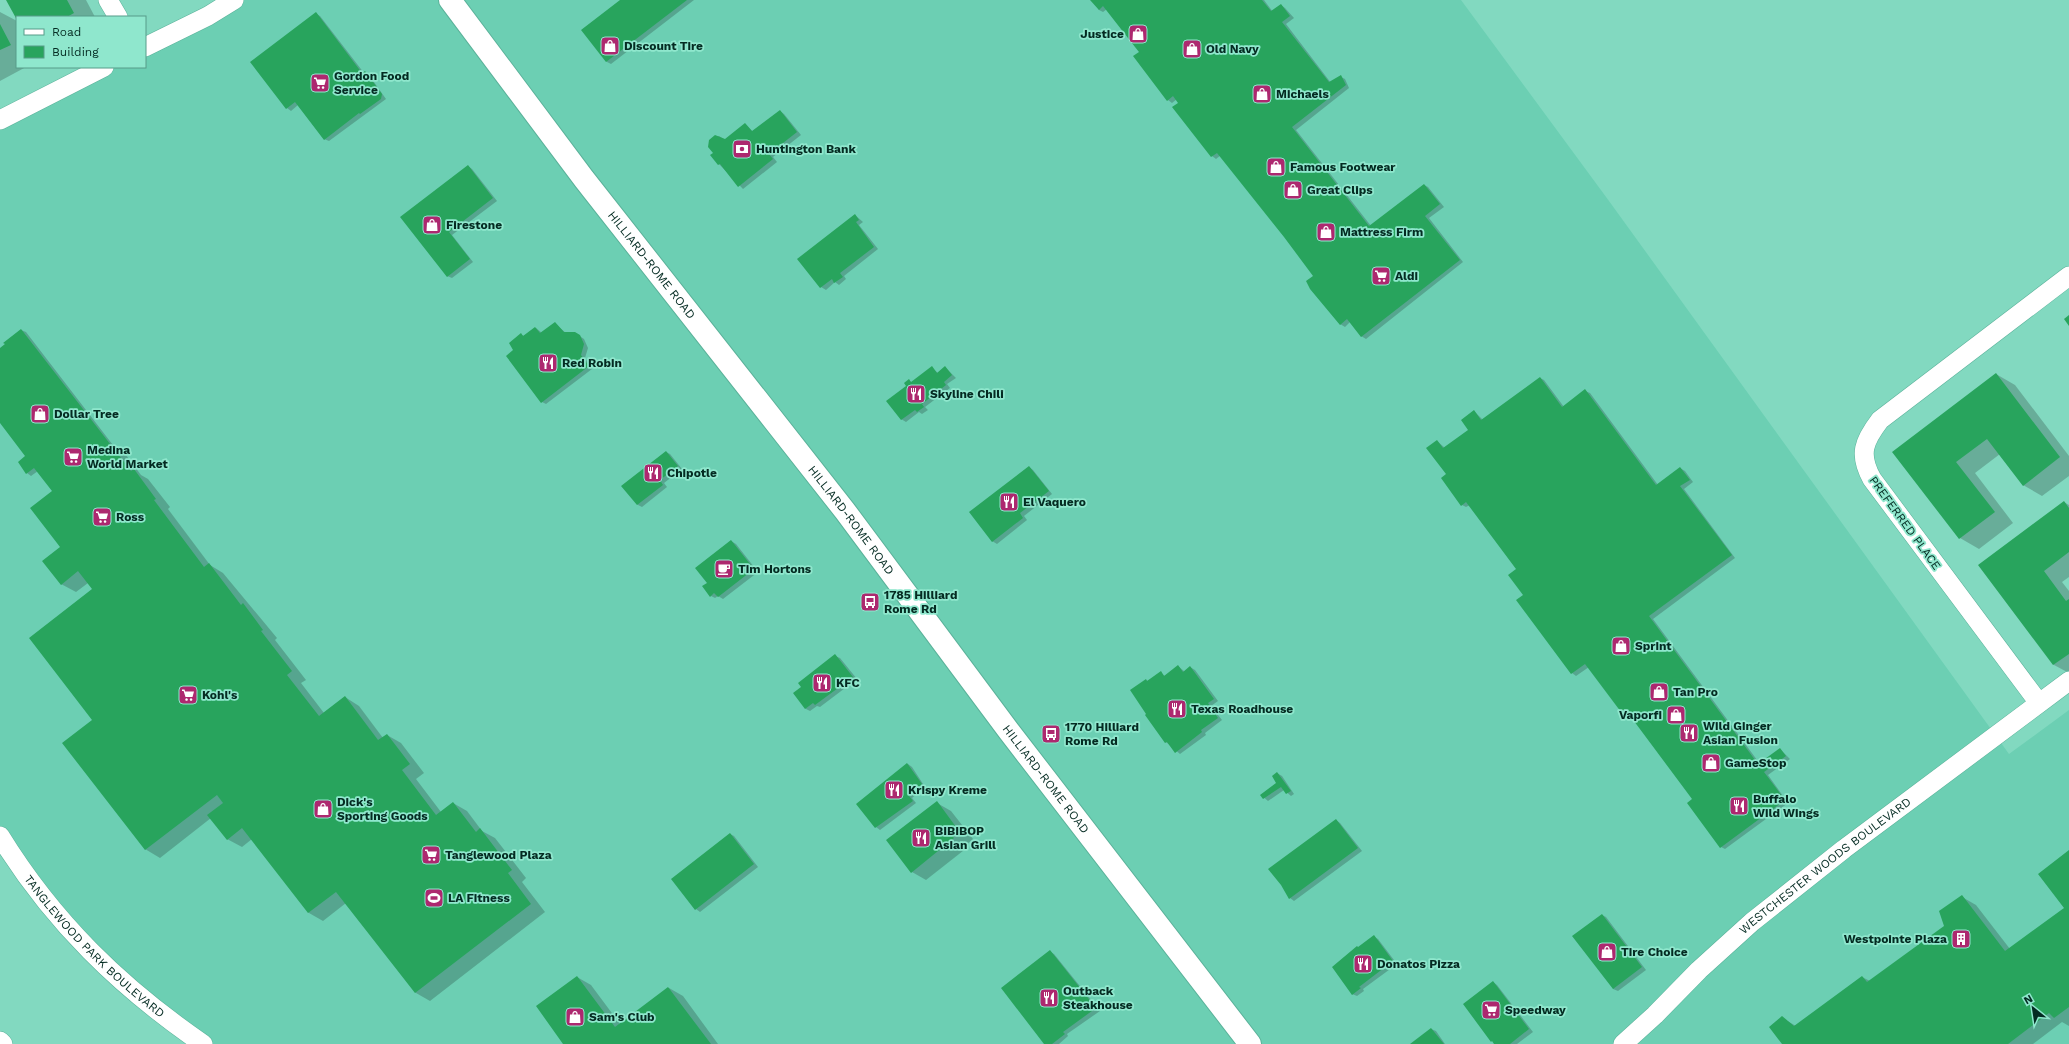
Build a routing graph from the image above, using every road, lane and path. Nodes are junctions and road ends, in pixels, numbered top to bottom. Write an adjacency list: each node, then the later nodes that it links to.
1 (108, 0): 4 (street)
2 (234, 0): 5 (street)
3 (450, 0): 15 (main road, HILLIARD-ROME ROAD)
4 (117, 16)
5 (146, 47)
6 (102, 68): 7 (street)
7 (0, 120)
8 (2069, 276): 10 (street, PREFERRED PLACE)
9 (2069, 681): 10 (street)
10 (2039, 703): 16 (street, WESTCHESTER WOODS BOULEVARD)
11 (0, 836): 14 (street, TANGLEWOOD PARK BOULEVARD)
12 (0, 1041): 13 (street)
13 (3, 1044)
14 (203, 1044)
15 (1250, 1044)
16 (1623, 1044)

